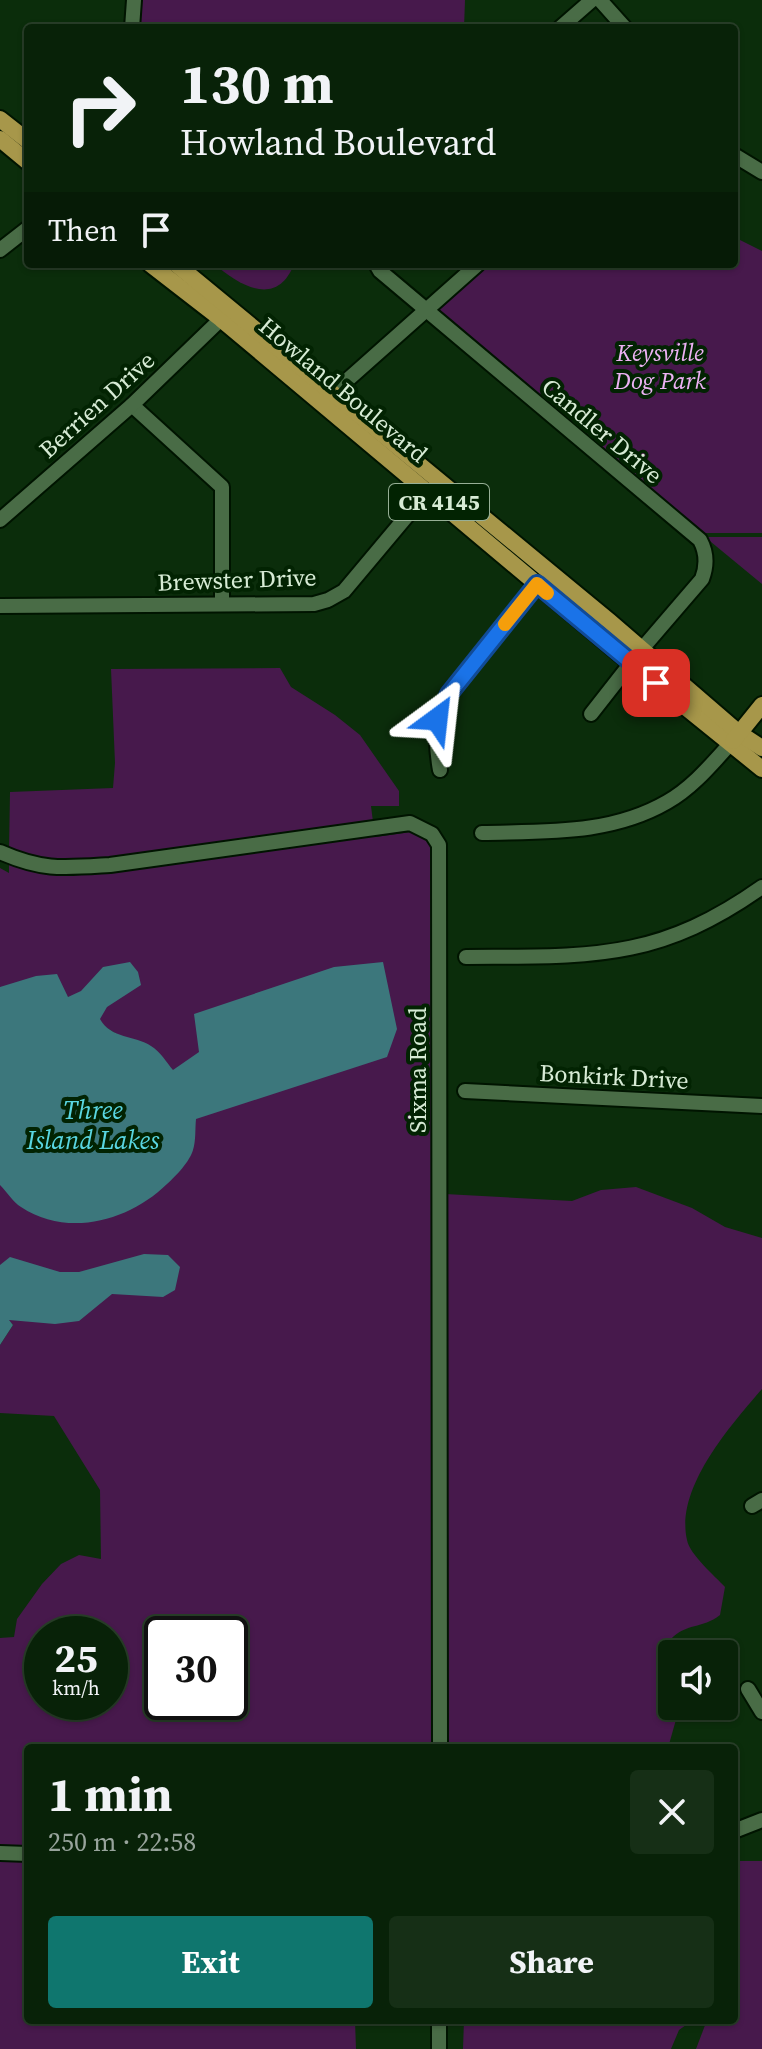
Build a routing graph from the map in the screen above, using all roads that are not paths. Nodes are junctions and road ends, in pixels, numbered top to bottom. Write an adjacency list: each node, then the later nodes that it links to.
1 (134, 0): 4 (street)
2 (592, 0): 5 (street)
3 (600, 0): 6 (street)
4 (132, 24)
5 (565, 24)
6 (621, 24)
7 (0, 119): 8 (main road)
8 (24, 138)
9 (0, 139): 11 (main road)
10 (738, 157): 12 (street)
11 (24, 159)
12 (762, 172)
13 (24, 231): 14 (street)
14 (0, 250)
15 (155, 268): 20 (main road, Howland Boulevard / CR 4145)
16 (181, 268): 21 (main road, Howland Boulevard / CR 4145)
17 (378, 268): 19 (street, Candler Drive)
18 (474, 268): 19 (street)
19 (426, 311): 21 (street); 28 (street, Candler Drive)
20 (221, 319): 21 (main road, Howland Boulevard / CR 4145); 22 (street, Berrien Drive)
21 (327, 398): 23 (main road, Howland Boulevard / CR 4145); 28 (main road, Howland Boulevard / CR 4145)
22 (132, 405): 24 (street, Berrien Drive); 26 (street)
23 (427, 492): 25 (main road, Howland Boulevard / CR 4145); 26 (street, Brewster Drive)
24 (0, 520)
25 (537, 584): 28 (main road, Howland Boulevard / CR 4145); 34 (street)
26 (222, 604): 27 (street, Brewster Drive)
27 (0, 606)
28 (636, 657): 30 (street, Candler Drive); 31 (main road, Howland Boulevard / CR 4145)
29 (762, 705): 31 (main road)
30 (591, 714)
31 (734, 738): 32 (main road, Howland Boulevard / CR 4145); 33 (main road, Howland Boulevard / CR 4145); 35 (street)
32 (762, 748)
33 (762, 769)
34 (440, 770)
35 (482, 833)
36 (0, 852): 43 (street, Sixma Road)
37 (762, 887): 38 (street)
38 (466, 957)
39 (465, 1091): 40 (street, Bonkirk Drive)
40 (762, 1106)
41 (748, 1689): 42 (street)
42 (762, 1712)
43 (440, 1744)
44 (762, 1820): 45 (street)
45 (738, 1829)
46 (0, 1853): 47 (street)
47 (24, 1854)
48 (439, 2024): 49 (street)
49 (439, 2049)

